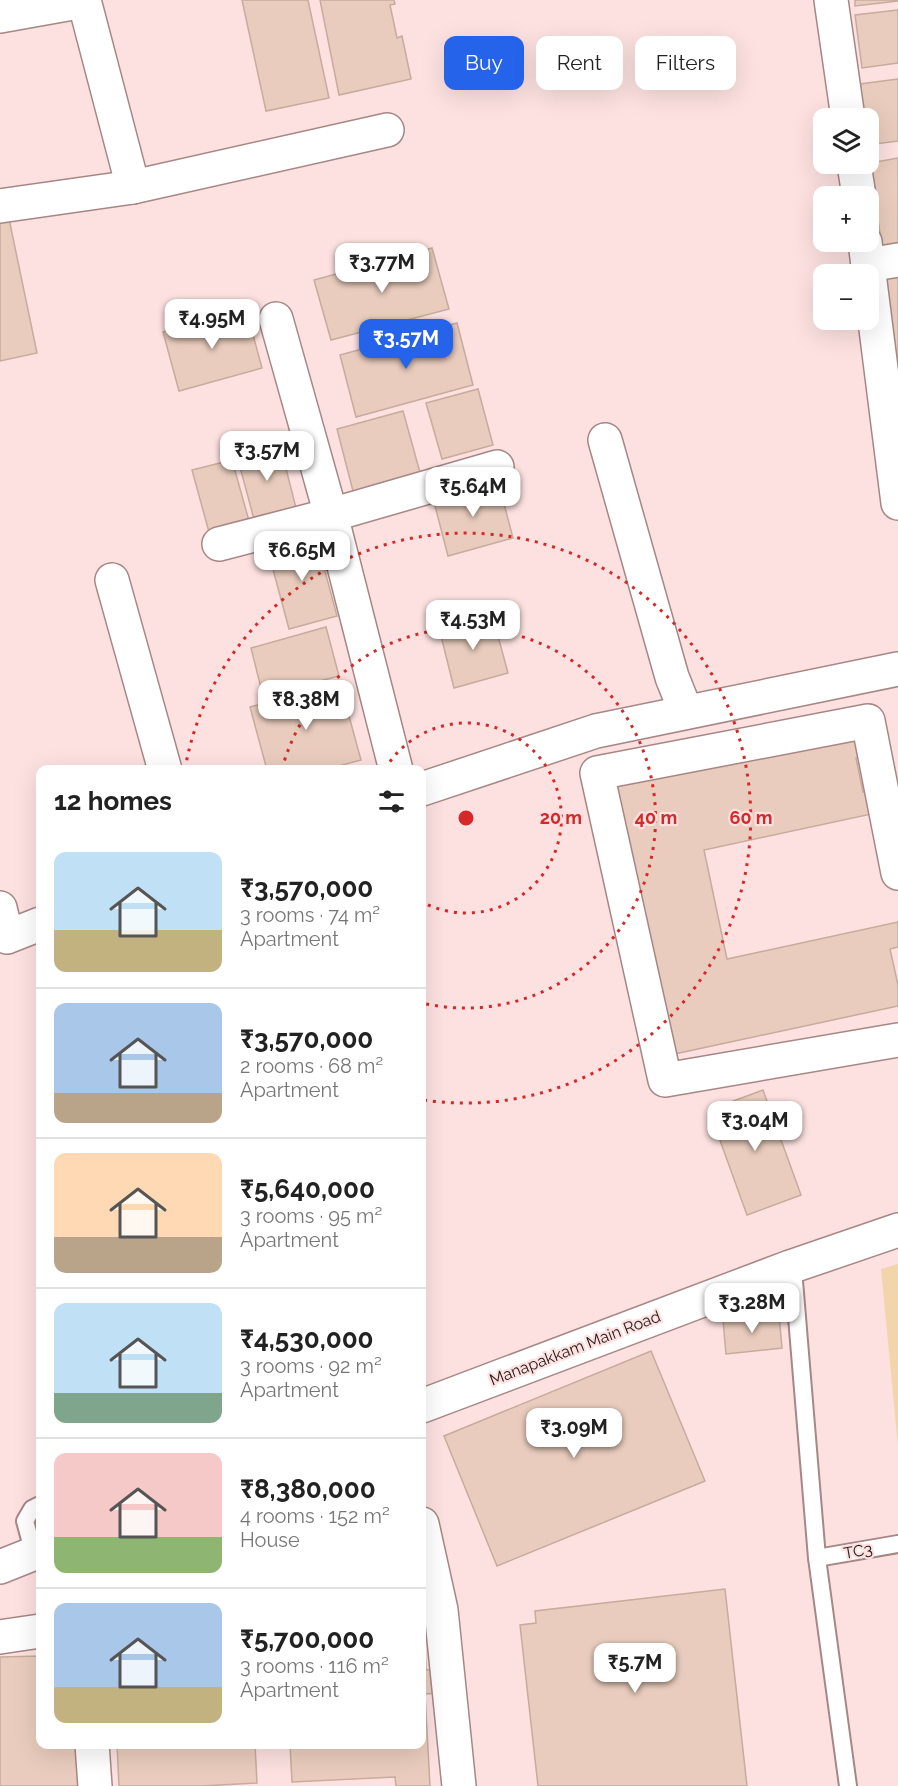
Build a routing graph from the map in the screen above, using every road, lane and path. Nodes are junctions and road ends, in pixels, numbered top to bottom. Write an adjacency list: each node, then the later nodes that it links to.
1 (831, 0): 4 (street)
2 (84, 1): 3 (street); 6 (street)
3 (0, 16)
4 (847, 108)
5 (387, 130): 6 (street)
6 (133, 187): 7 (street)
7 (0, 206)
8 (877, 256): 12 (street)
9 (276, 319): 13 (street)
10 (605, 440): 17 (street)
11 (497, 468): 13 (street)
12 (898, 502)
13 (331, 515): 14 (street); 19 (street)
14 (219, 544)
15 (112, 580): 18 (street)
16 (898, 669): 17 (street)
17 (686, 712): 20 (street)
18 (164, 765)
19 (395, 765)
20 (426, 788)
21 (898, 873): 24 (street)
22 (0, 908): 23 (street)
23 (36, 926)
24 (898, 1040)
25 (898, 1230): 26 (street, Manapakkam Main Road)
26 (790, 1267): 27 (street, Manapakkam Main Road); 33 (lane)
27 (426, 1404)
28 (36, 1507): 31 (lane)
29 (426, 1542): 41 (street)
30 (898, 1544): 33 (lane, TC3)
31 (36, 1549)
32 (36, 1552): 34 (street)
33 (817, 1558): 42 (lane)
34 (0, 1567)
35 (36, 1632): 36 (street)
36 (0, 1636)
37 (92, 1749): 39 (street)
38 (107, 1749): 40 (street)
39 (95, 1786)
40 (110, 1786)
41 (459, 1786)
42 (848, 1786)

